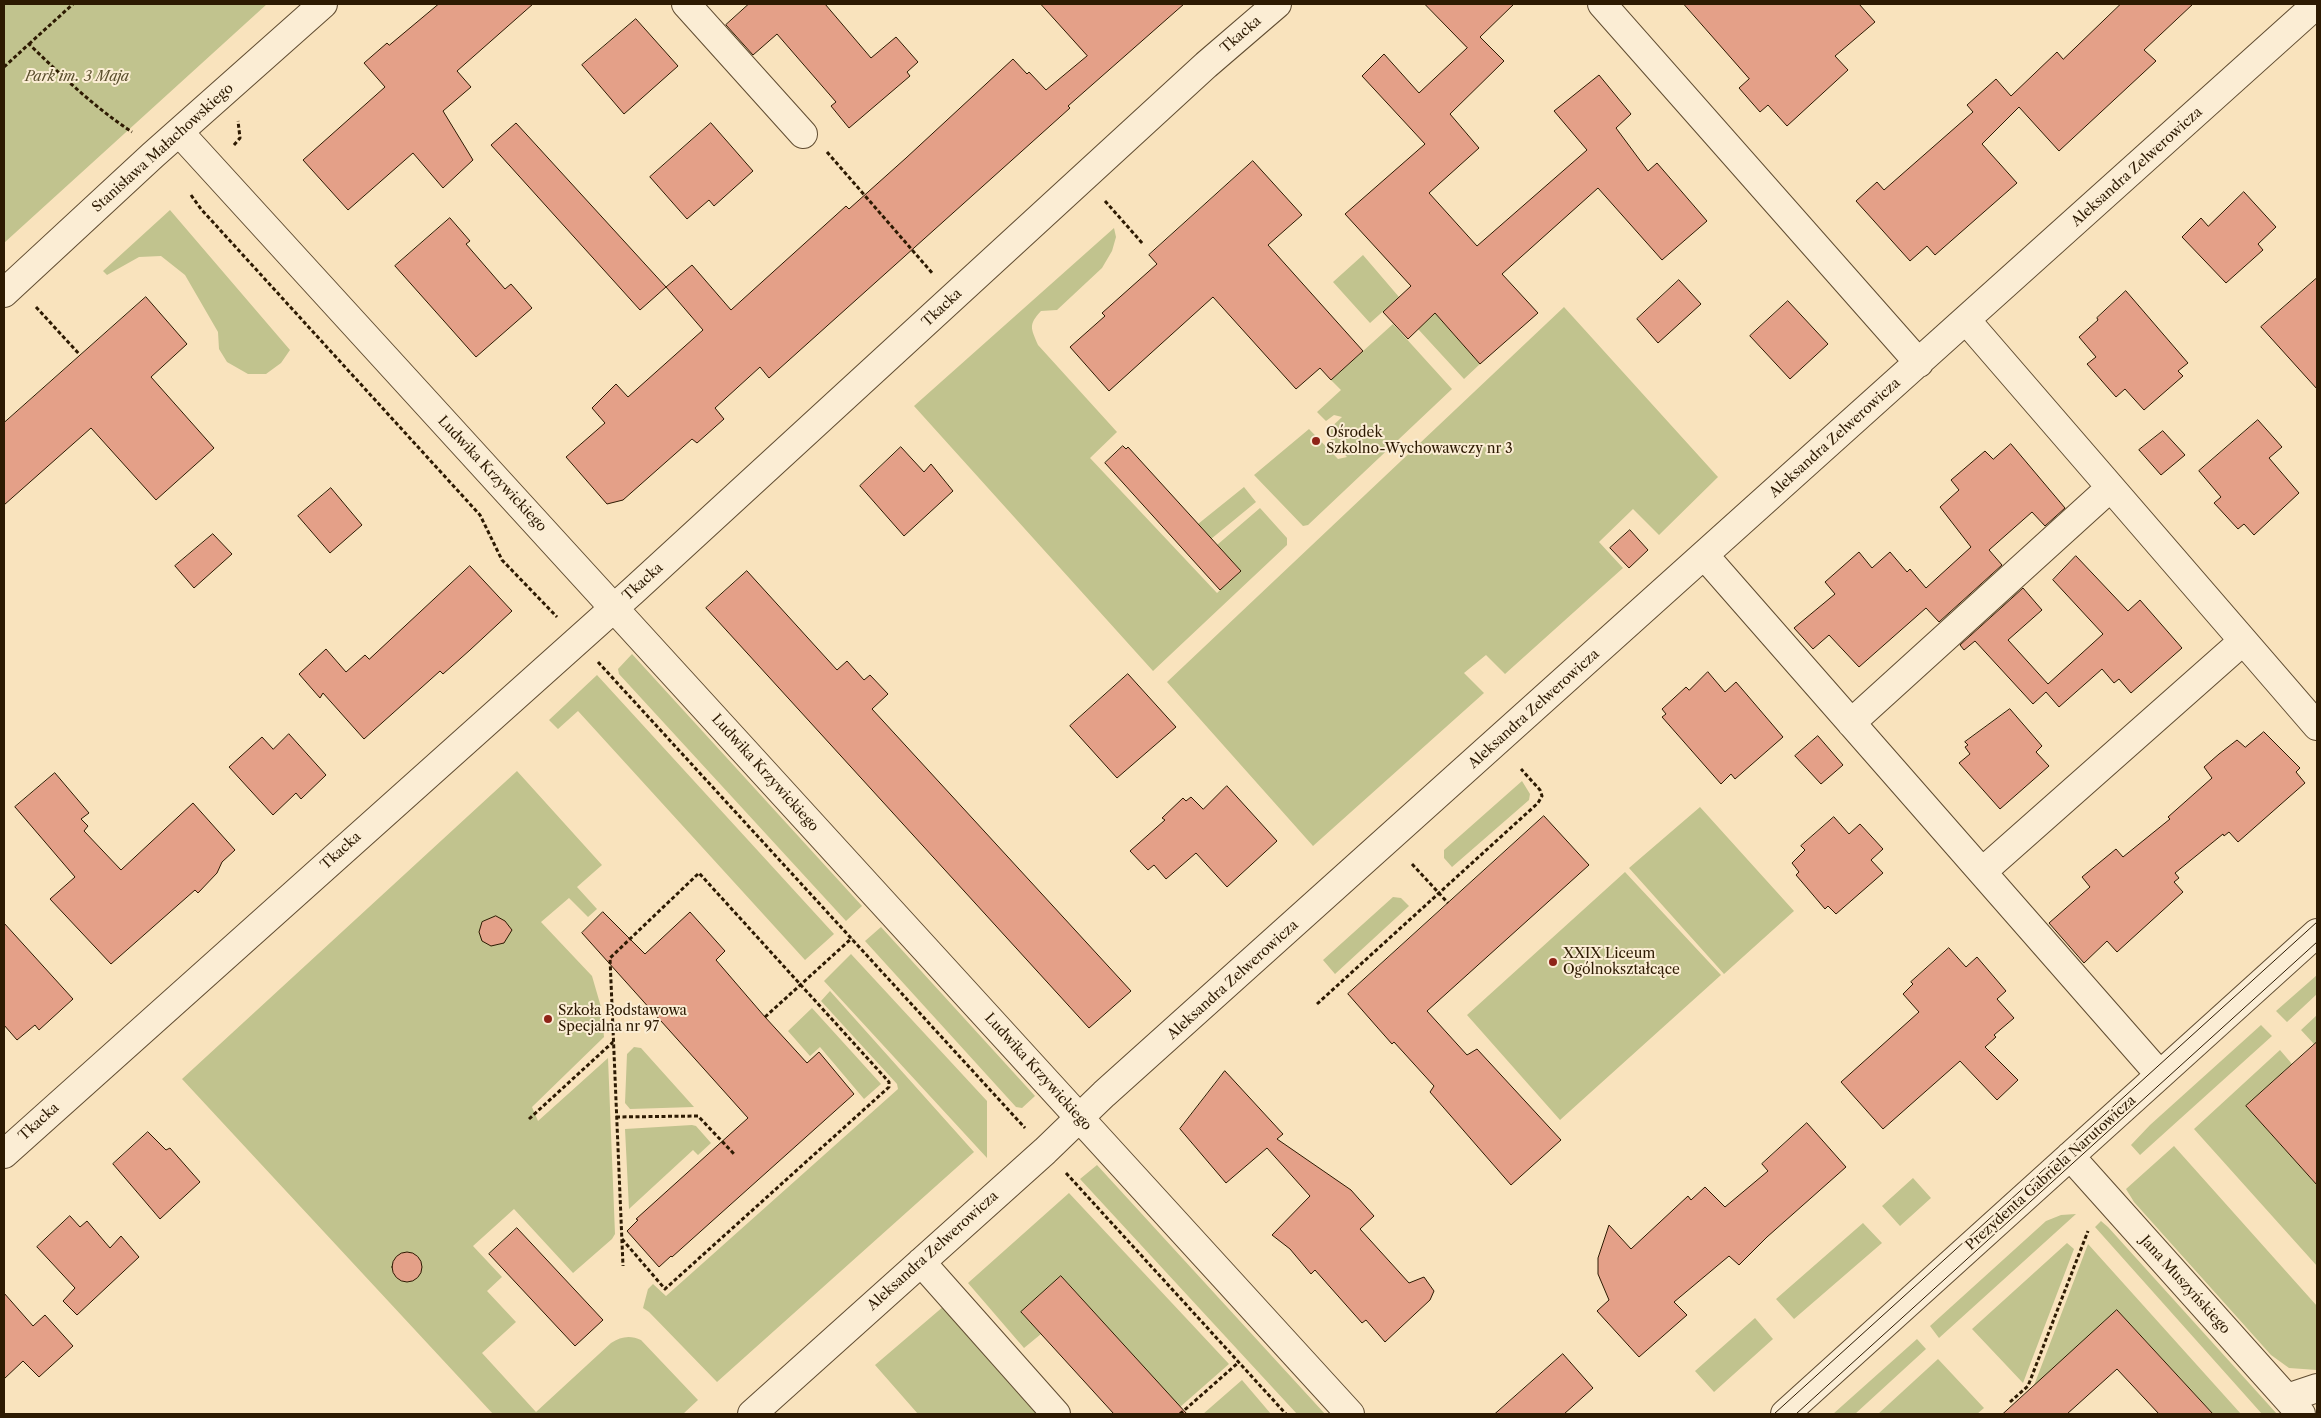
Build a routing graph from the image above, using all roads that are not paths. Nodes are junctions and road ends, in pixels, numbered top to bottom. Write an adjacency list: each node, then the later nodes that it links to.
1 (323, 4): 6 (street, Stanisława Małachowskiego)
2 (686, 4): 7 (street)
3 (1277, 4): 13 (street, Tkacka)
4 (1602, 4): 10 (street)
5 (2317, 4): 9 (street, Aleksandra Zelwerowicza)
6 (179, 132): 8 (street, Stanisława Małachowskiego); 13 (street, Ludwika Krzywickiego)
7 (803, 134)
8 (4, 293)
9 (1966, 320): 10 (street, Aleksandra Zelwerowicza); 11 (street)
10 (1919, 363): 12 (street, Aleksandra Zelwerowicza)
11 (2110, 488): 14 (street); 15 (street)
12 (1704, 555): 15 (street); 20 (street, Aleksandra Zelwerowicza)
13 (614, 607): 20 (street, Ludwika Krzywickiego); 21 (street, Tkacka)
14 (2243, 641): 16 (street); 17 (street)
15 (1851, 723): 17 (street)
16 (2317, 726)
17 (1982, 872): 19 (street)
18 (2317, 933): 19 (street, Prezydenta Gabriela Narutowicza)
19 (2160, 1075): 22 (street, Prezydenta Gabriela Narutowicza)
20 (1079, 1119): 23 (street, Aleksandra Zelwerowicza); 28 (street, Ludwika Krzywickiego)
21 (4, 1154)
22 (2070, 1156): 25 (street, Jana Muszyńskiego); 29 (street, Prezydenta Gabriela Narutowicza)
23 (920, 1262): 26 (street, Aleksandra Zelwerowicza); 27 (street)
24 (2317, 1388): 25 (street)
25 (2294, 1406)
26 (752, 1414)
27 (1056, 1414)
28 (1350, 1414)
29 (1785, 1414)

